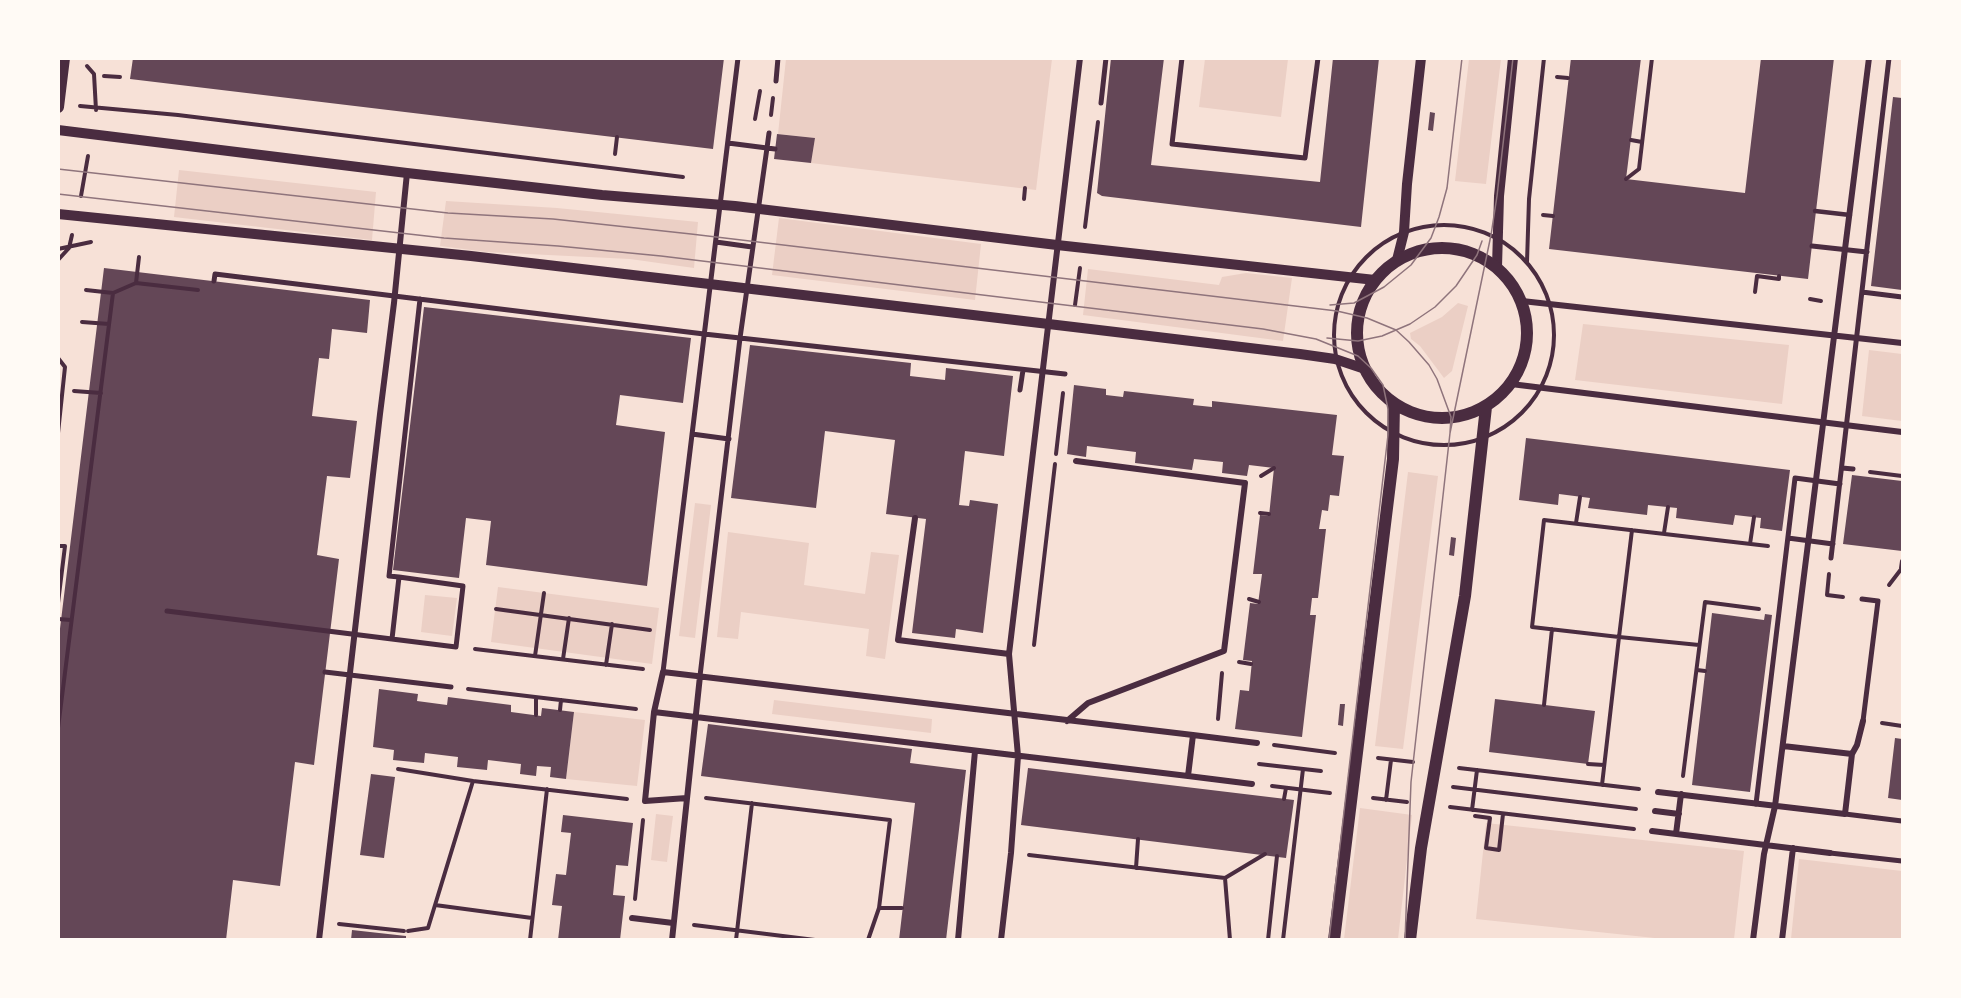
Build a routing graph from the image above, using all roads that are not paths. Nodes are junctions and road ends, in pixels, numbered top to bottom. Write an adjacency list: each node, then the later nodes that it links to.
1 (64, 58): 14 (main road)
2 (738, 58): 17 (street)
3 (778, 58): 12 (street)
4 (1080, 58): 25 (street)
5 (1106, 58): 13 (street)
6 (1182, 58): 7 (street)
7 (1318, 58)
8 (1421, 58): 30 (street)
9 (1513, 58): 31 (street)
10 (1869, 58): 23 (street)
11 (1889, 58): 29 (street)
12 (776, 81)
13 (1101, 103)
14 (58, 107)
15 (58, 130): 20 (street)
16 (769, 133): 18 (street)
17 (728, 143): 18 (street); 24 (street)
18 (767, 148): 19 (street); 27 (street)
19 (775, 149)
20 (407, 173): 25 (street); 28 (street)
21 (1815, 211): 23 (lane)
22 (58, 214): 28 (street)
23 (1850, 215): 40 (street)
24 (716, 242): 27 (street); 39 (street)
25 (1057, 245): 32 (street); 38 (street)
26 (1812, 246): 29 (street)
27 (752, 247): 41 (street)
28 (400, 249): 38 (street); 101 (street)
29 (1867, 252): 34 (street)
30 (1397, 260): 31 (main road); 32 (main road)
31 (1497, 267): 37 (main road)
32 (1375, 280): 43 (main road)
33 (214, 281): 36 (street)
34 (1862, 292): 35 (street); 55 (street)
35 (1902, 297)
36 (420, 299): 39 (street); 62 (street)
37 (1522, 302): 40 (street); 46 (main road)
38 (1048, 324): 43 (street); 66 (street)
39 (704, 334): 41 (street); 52 (street)
40 (1836, 336): 42 (street); 50 (street)
41 (740, 338): 44 (street); 53 (street)
42 (1902, 343)
43 (1365, 369): 48 (main road)
44 (1023, 370): 45 (street); 47 (street)
45 (1065, 374)
46 (1511, 384): 49 (main road); 50 (street)
47 (1020, 390)
48 (1394, 404): 49 (main road); 105 (main road)
49 (1486, 407): 106 (main road)
50 (1824, 422): 51 (street); 78 (street)
51 (1902, 432)
52 (692, 434): 53 (street); 68 (street)
53 (729, 439): 69 (street)
54 (1076, 461): 74 (street)
55 (1842, 468): 56 (street); 57 (street)
56 (1853, 470)
57 (1840, 484): 59 (street); 60 (street)
58 (915, 518): 66 (street)
59 (1788, 538): 60 (street); 87 (street)
60 (1833, 544): 61 (street)
61 (1831, 558)
62 (396, 577): 65 (street); 65 (street)
63 (1862, 599): 75 (street)
64 (168, 611): 65 (street)
65 (388, 638)
66 (1009, 654): 72 (street)
67 (326, 672): 70 (street)
68 (663, 672): 69 (street); 71 (street)
69 (700, 676): 72 (street); 73 (street)
70 (451, 687)
71 (654, 712): 73 (street); 86 (street)
72 (1015, 714): 74 (street); 81 (street)
73 (696, 717): 79 (street); 86 (street)
74 (1067, 721): 76 (street)
75 (1863, 721): 80 (street)
76 (1193, 735): 77 (street); 82 (street)
77 (1257, 743)
78 (1783, 746): 80 (street); 88 (street)
79 (975, 751): 81 (street); 103 (street)
80 (1852, 754): 91 (street)
81 (1018, 756): 82 (street); 104 (street)
82 (1188, 776): 83 (street)
83 (1252, 784)
84 (1658, 792): 85 (street)
85 (1681, 794): 87 (street); 90 (street)
86 (687, 798): 100 (street)
87 (1756, 804): 88 (street)
88 (1775, 806): 91 (street); 95 (street)
89 (1655, 811): 90 (street)
90 (1679, 814): 94 (street)
91 (1845, 814): 92 (street)
92 (1902, 821)
93 (1652, 831): 94 (street)
94 (1676, 834): 95 (street)
95 (1766, 844): 96 (street); 107 (street)
96 (1793, 848): 97 (street); 108 (street)
97 (1830, 853): 98 (street)
98 (1902, 861)
99 (632, 918): 100 (street)
100 (673, 923): 102 (street)
101 (319, 939)
102 (672, 939)
103 (958, 939)
104 (1001, 939)
105 (1334, 939)
106 (1410, 939)
107 (1754, 939)
108 (1782, 939)

